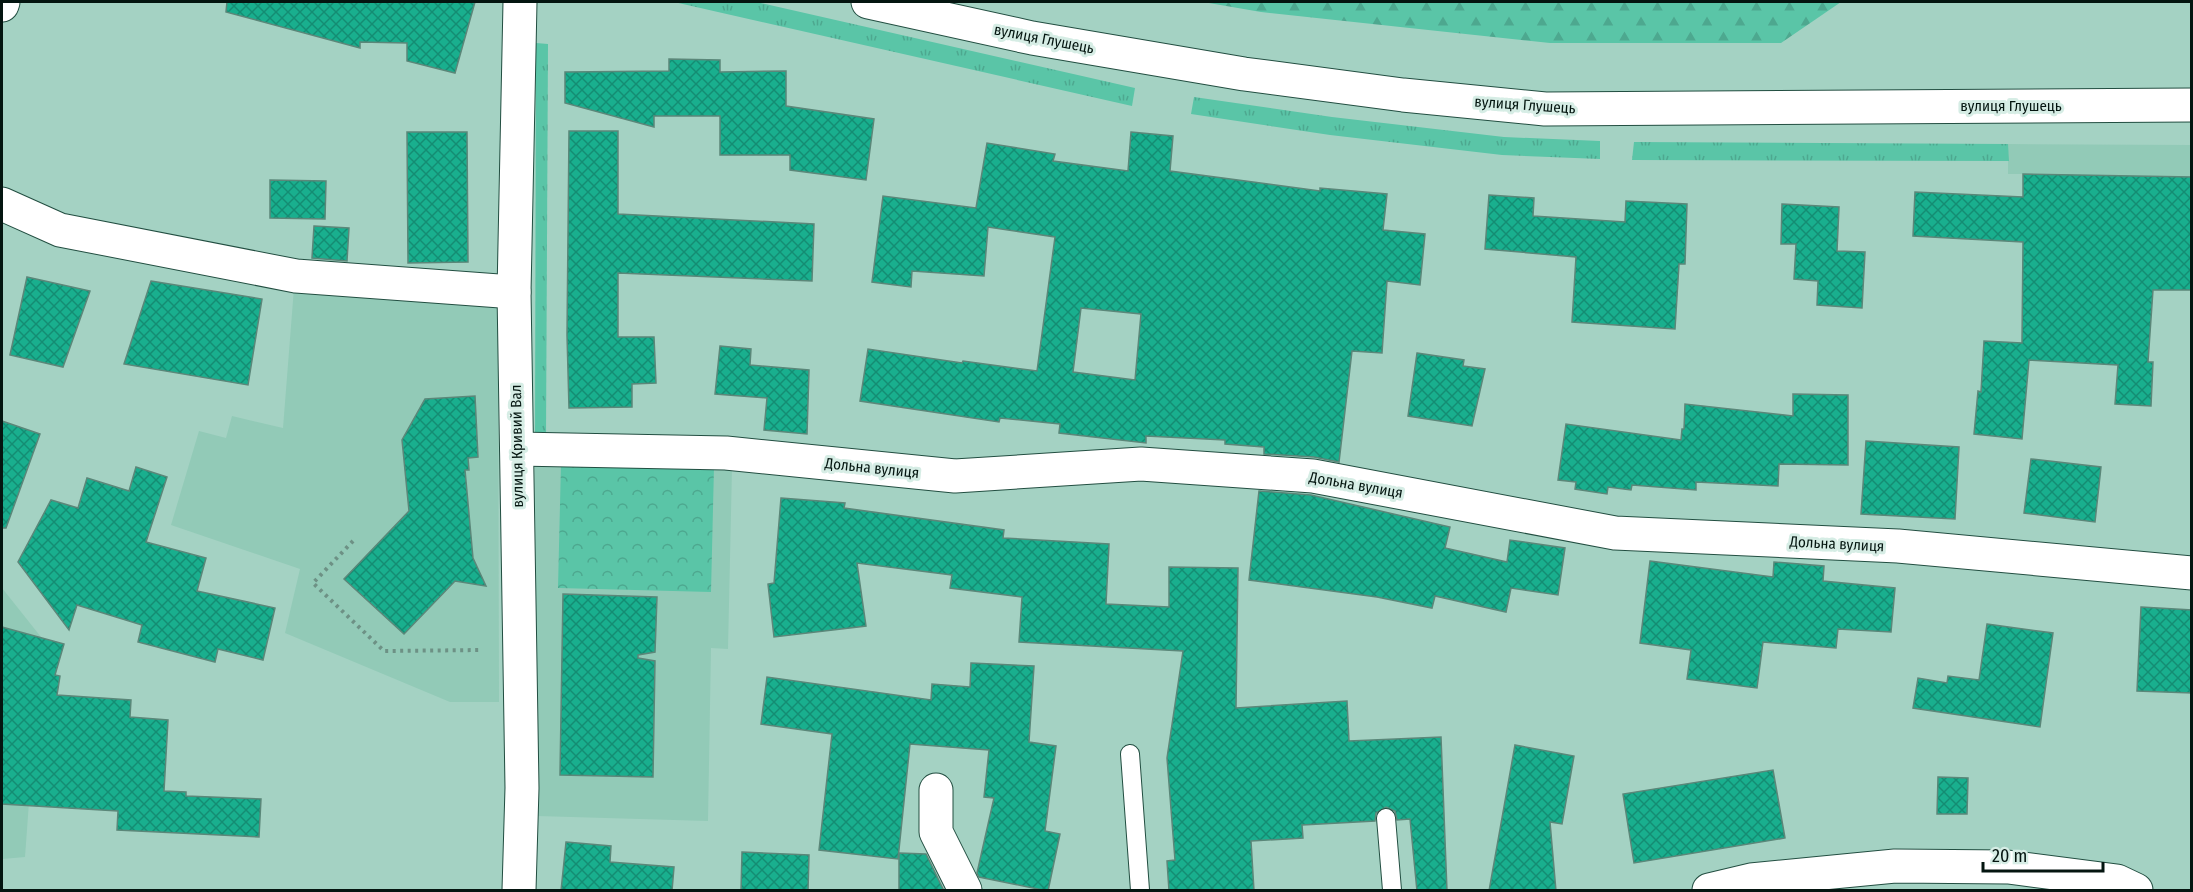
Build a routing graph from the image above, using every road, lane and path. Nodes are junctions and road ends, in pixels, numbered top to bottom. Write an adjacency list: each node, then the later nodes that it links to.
1 (520, 2): 5 (street, вулиця Кривий Вал)
2 (868, 2): 3 (street, вулиця Глушець)
3 (2192, 105)
4 (2, 204): 5 (street)
5 (514, 292): 6 (street, вулиця Кривий Вал)
6 (517, 449): 8 (street, Дольна вулиця); 13 (street, вулиця Кривий Вал)
7 (353, 541): 9 (path)
8 (2192, 573)
9 (488, 650)
10 (1130, 754): 15 (lane)
11 (936, 790): 14 (street)
12 (1386, 818): 16 (lane)
13 (519, 891)
14 (965, 891)
15 (1140, 891)
16 (1392, 891)
17 (1709, 891): 18 (street)
18 (2136, 891)

